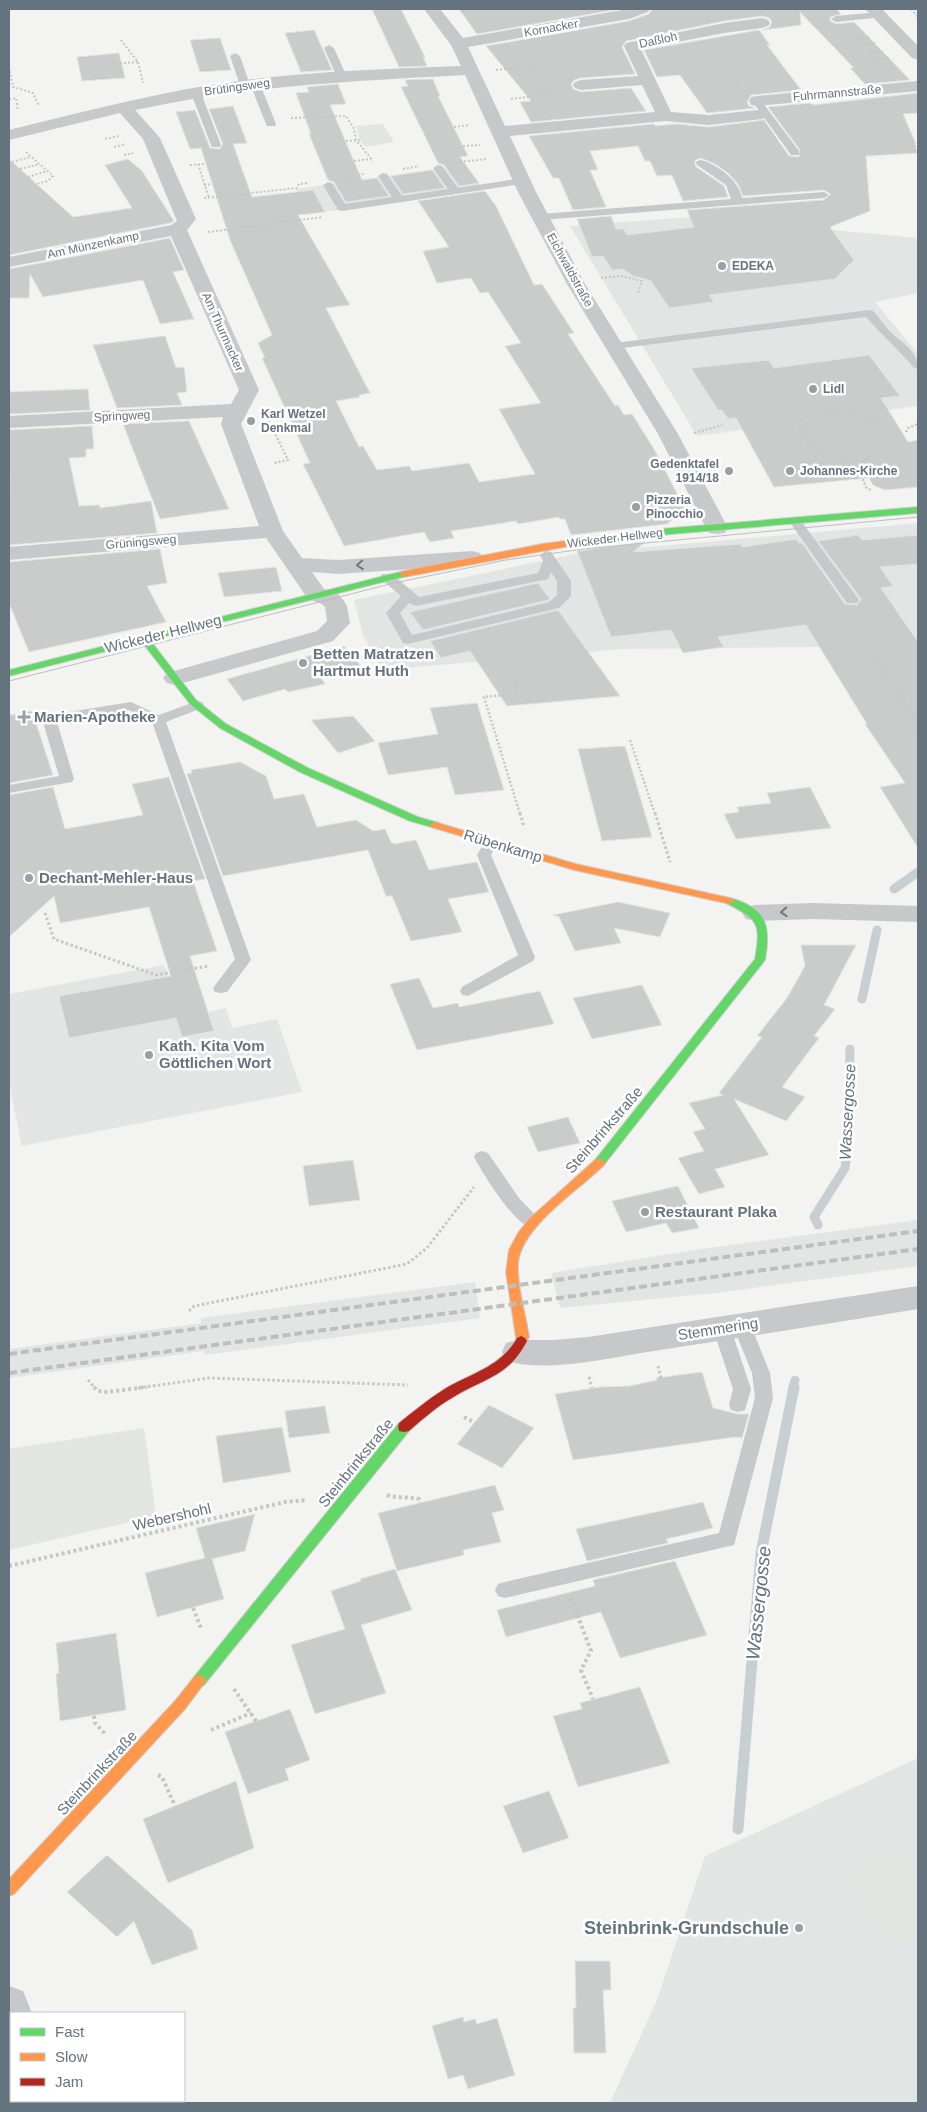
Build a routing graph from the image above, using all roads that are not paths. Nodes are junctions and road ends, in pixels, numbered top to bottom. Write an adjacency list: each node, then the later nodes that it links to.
1 (432, 9): 6 (street, Eichwaldstraße)
2 (642, 9): 6 (street, Kornacker)
3 (876, 12): 4 (lane); 9 (street)
4 (836, 19)
5 (762, 23): 12 (street, Daßloh)
6 (459, 44): 10 (street, Eichwaldstraße)
7 (329, 48): 11 (lane)
8 (235, 56): 13 (lane)
9 (918, 56)
10 (470, 70): 11 (street, Brütingsweg); 22 (street, Eichwaldstraße)
11 (342, 77): 13 (street, Brütingsweg)
12 (648, 80): 14 (street); 19 (street, Daßloh)
13 (250, 84): 16 (street, Brütingsweg); 20 (lane)
14 (581, 86)
15 (918, 86): 18 (street, Fuhrmannstraße)
16 (196, 93): 17 (street, Brütingsweg); 23 (lane)
17 (124, 107): 21 (street, Brütingsweg); 35 (street)
18 (757, 108): 19 (street); 24 (lane)
19 (665, 116): 22 (street)
20 (270, 122)
21 (9, 135)
22 (492, 138): 28 (street, Eichwaldstraße)
23 (216, 144)
24 (795, 153)
25 (700, 163): 33 (lane)
26 (438, 168): 30 (lane)
27 (383, 176): 32 (lane)
28 (522, 182): 30 (lane); 34 (street, Eichwaldstraße)
29 (328, 185): 32 (lane)
30 (455, 191): 32 (lane)
31 (824, 195): 33 (lane)
32 (399, 200)
33 (737, 203): 34 (lane)
34 (541, 217): 37 (street, Eichwaldstraße)
35 (177, 229): 36 (street, Am Münzenkamp); 39 (street, Am Thurmacker)
36 (9, 262)
37 (615, 346): 38 (lane); 43 (street, Eichwaldstraße)
38 (918, 366)
39 (240, 405): 40 (street, Springweg); 44 (street, Am Thurmacker)
40 (9, 422)
41 (918, 510): 42 (street, Wickeder Hellweg)
42 (795, 522): 43 (street, Wickeder Hellweg); 53 (lane)
43 (717, 528): 45 (street, Wickeder Hellweg)
44 (272, 531): 46 (street, Grüningsweg); 49 (street, Am Thurmacker)
45 (542, 547): 47 (street, Wickeder Hellweg); 48 (lane)
46 (9, 554)
47 (479, 558): 49 (street, one-way to 49); 50 (street, Wickeder Hellweg)
48 (549, 562): 52 (lane); 52 (lane)
49 (295, 564): 51 (street, Am Thurmacker)
50 (387, 577): 51 (street, Wickeder Hellweg); 52 (lane)
51 (316, 594): 54 (street, Wickeder Hellweg); 56 (street)
52 (408, 595)
53 (852, 600)
54 (144, 638): 55 (street, Wickeder Hellweg); 56 (street, Rübenkamp)
55 (9, 673)
56 (175, 678): 57 (street, Rübenkamp)
57 (197, 705): 58 (lane); 60 (street, Rübenkamp)
58 (158, 720): 59 (lane); 63 (lane)
59 (9, 789)
60 (491, 843): 61 (street, Rübenkamp); 64 (lane)
61 (755, 913): 62 (street, Rübenkamp, one-way to 61); 66 (street, Steinbrinkstraße)
62 (918, 914)
63 (221, 988)
64 (468, 991)
65 (482, 1157): 66 (lane)
66 (532, 1221): 69 (street, Steinbrinkstraße)
67 (918, 1296): 68 (street, Stemmering)
68 (732, 1328): 69 (street, Stemmering); 70 (lane); 71 (lane)
69 (517, 1352): 72 (street, Steinbrinkstraße)
70 (738, 1405)
71 (505, 1590)
72 (9, 1889)

